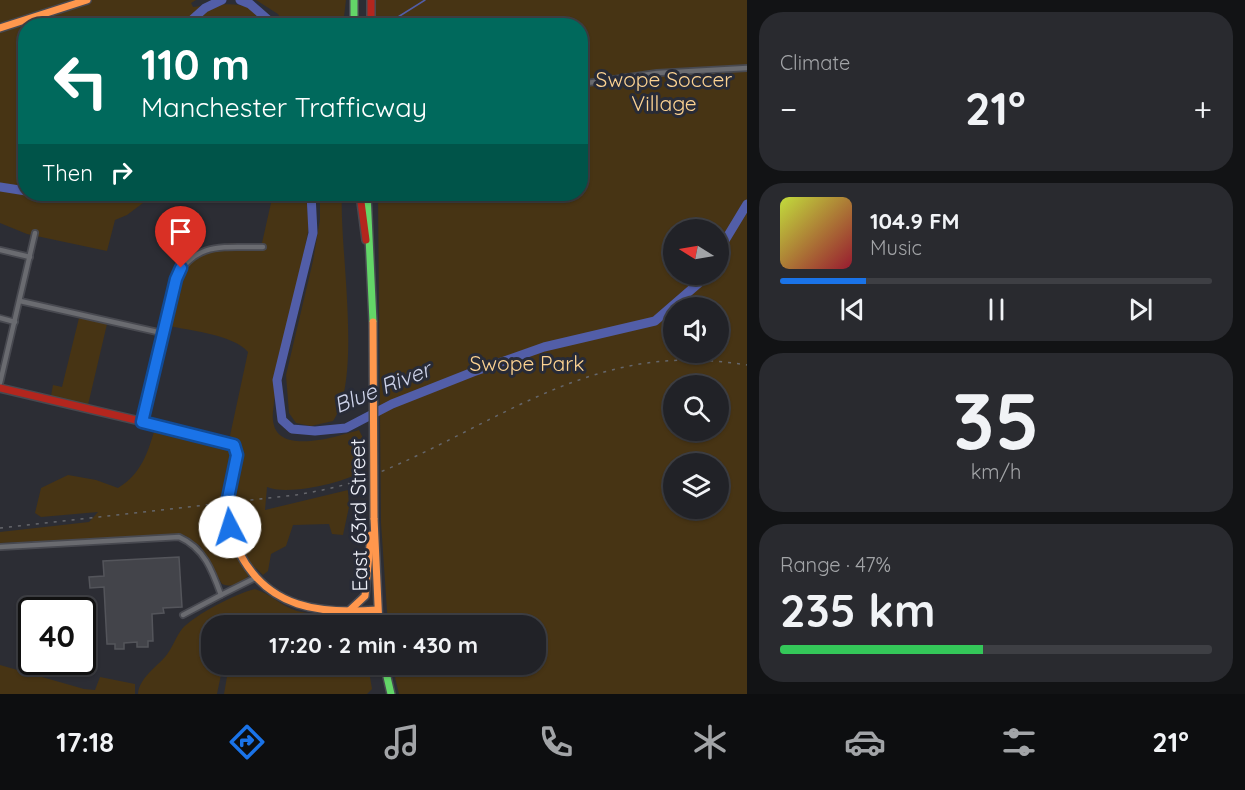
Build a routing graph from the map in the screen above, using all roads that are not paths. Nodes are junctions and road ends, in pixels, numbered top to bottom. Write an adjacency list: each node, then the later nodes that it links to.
1 (87, 0): 4 (main road)
2 (354, 0): 5 (main road)
3 (371, 0): 6 (main road)
4 (31, 18)
5 (354, 18)
6 (371, 18)
7 (18, 22): 8 (main road)
8 (0, 28)
9 (747, 68): 10 (street)
10 (588, 83)
11 (360, 201): 17 (main road, East 63rd Street)
12 (367, 201): 17 (main road, East 63rd Street)
13 (35, 233): 16 (street)
14 (263, 247): 21 (street)
15 (0, 250): 16 (street)
16 (30, 257): 18 (street)
17 (370, 260): 25 (main road, East 63rd Street, bridge)
18 (20, 301): 20 (street); 21 (street)
19 (0, 318): 20 (street)
20 (15, 322): 22 (street)
21 (162, 333): 24 (street)
22 (0, 383)
23 (0, 388): 24 (main road)
24 (142, 422): 27 (main road)
25 (374, 518): 29 (main road, East 63rd Street); 30 (main road)
26 (0, 548): 28 (street)
27 (255, 578): 28 (street); 30 (main road)
28 (221, 595): 31 (street)
29 (377, 610): 30 (main road); 32 (main road, East 63rd Street)
30 (349, 611)
31 (183, 615)
32 (378, 615)
33 (387, 675): 34 (main road)
34 (391, 694)

